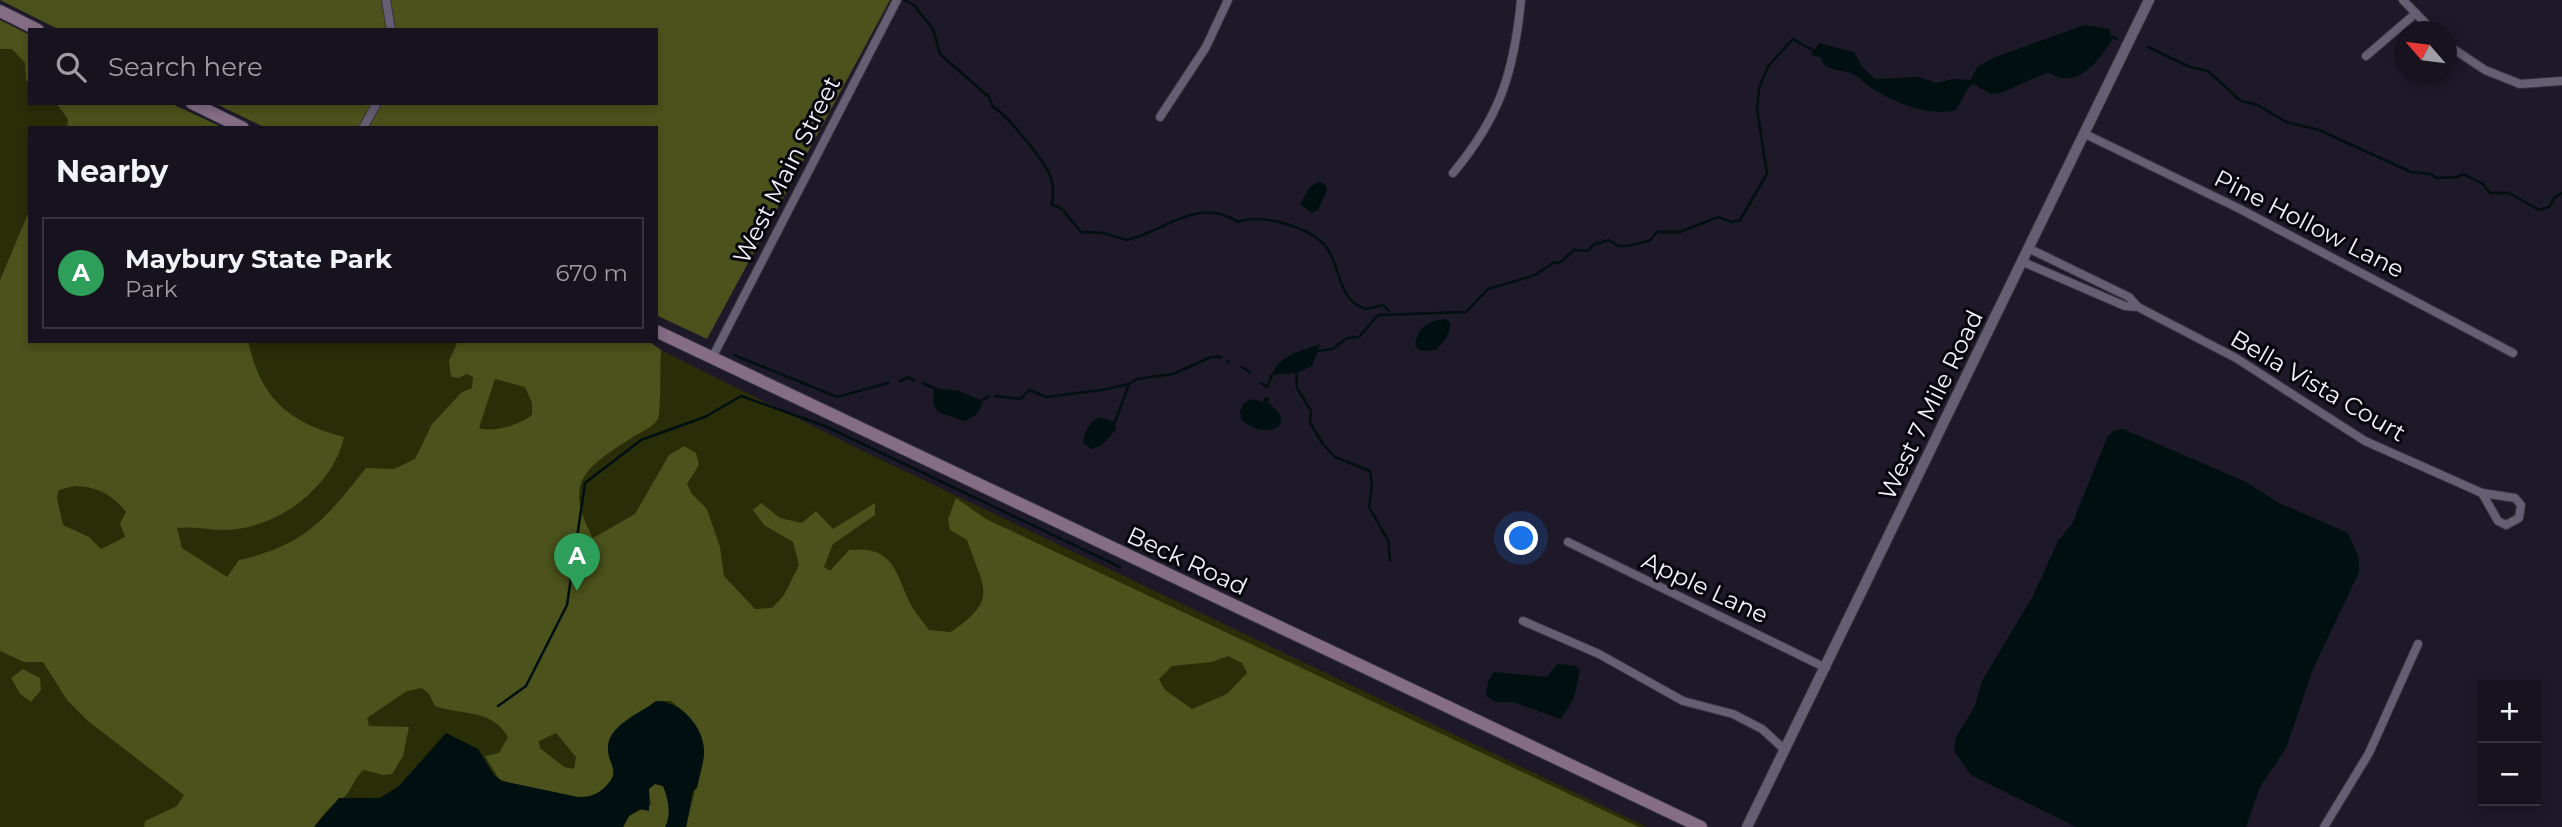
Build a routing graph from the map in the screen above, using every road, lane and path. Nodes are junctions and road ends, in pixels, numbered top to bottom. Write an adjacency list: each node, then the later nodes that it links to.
1 (386, 0): 11 (street)
2 (897, 0): 29 (street, West Main Street)
3 (1228, 0): 17 (street)
4 (1521, 0): 21 (street)
5 (2149, 0): 20 (street, West 7 Mile Road)
6 (2403, 0): 8 (street)
7 (0, 11): 10 (main road)
8 (2416, 13): 9 (street); 13 (street)
9 (2424, 21)
10 (34, 28)
11 (391, 28)
12 (2457, 51): 14 (street)
13 (2366, 56)
14 (2562, 80)
15 (196, 105): 18 (main road)
16 (376, 105): 19 (street)
17 (1160, 117)
18 (239, 126)
19 (364, 126)
20 (2085, 134): 22 (street, West 7 Mile Road); 28 (street, Pine Hollow Lane)
21 (1452, 173)
22 (2030, 249): 23 (street, West 7 Mile Road); 24 (street, Bella Vista Court)
23 (2023, 262): 25 (street, Bella Vista Court); 34 (street, West 7 Mile Road)
24 (2086, 276): 25 (street); 26 (street, Bella Vista Court)
25 (2081, 287): 26 (street, Bella Vista Court)
26 (2138, 307): 30 (street, Bella Vista Court)
27 (658, 332): 29 (main road, Beck Road)
28 (2513, 353)
29 (712, 358): 36 (main road, Beck Road)
30 (2482, 493): 30 (street, Bella Vista Court)
31 (1568, 542): 34 (street, Apple Lane)
32 (1523, 621): 35 (street)
33 (2418, 644): 38 (street)
34 (1826, 667): 35 (street, West 7 Mile Road)
35 (1786, 750): 37 (street, West 7 Mile Road)
36 (1701, 827)
37 (1747, 827)
38 (2324, 827)

